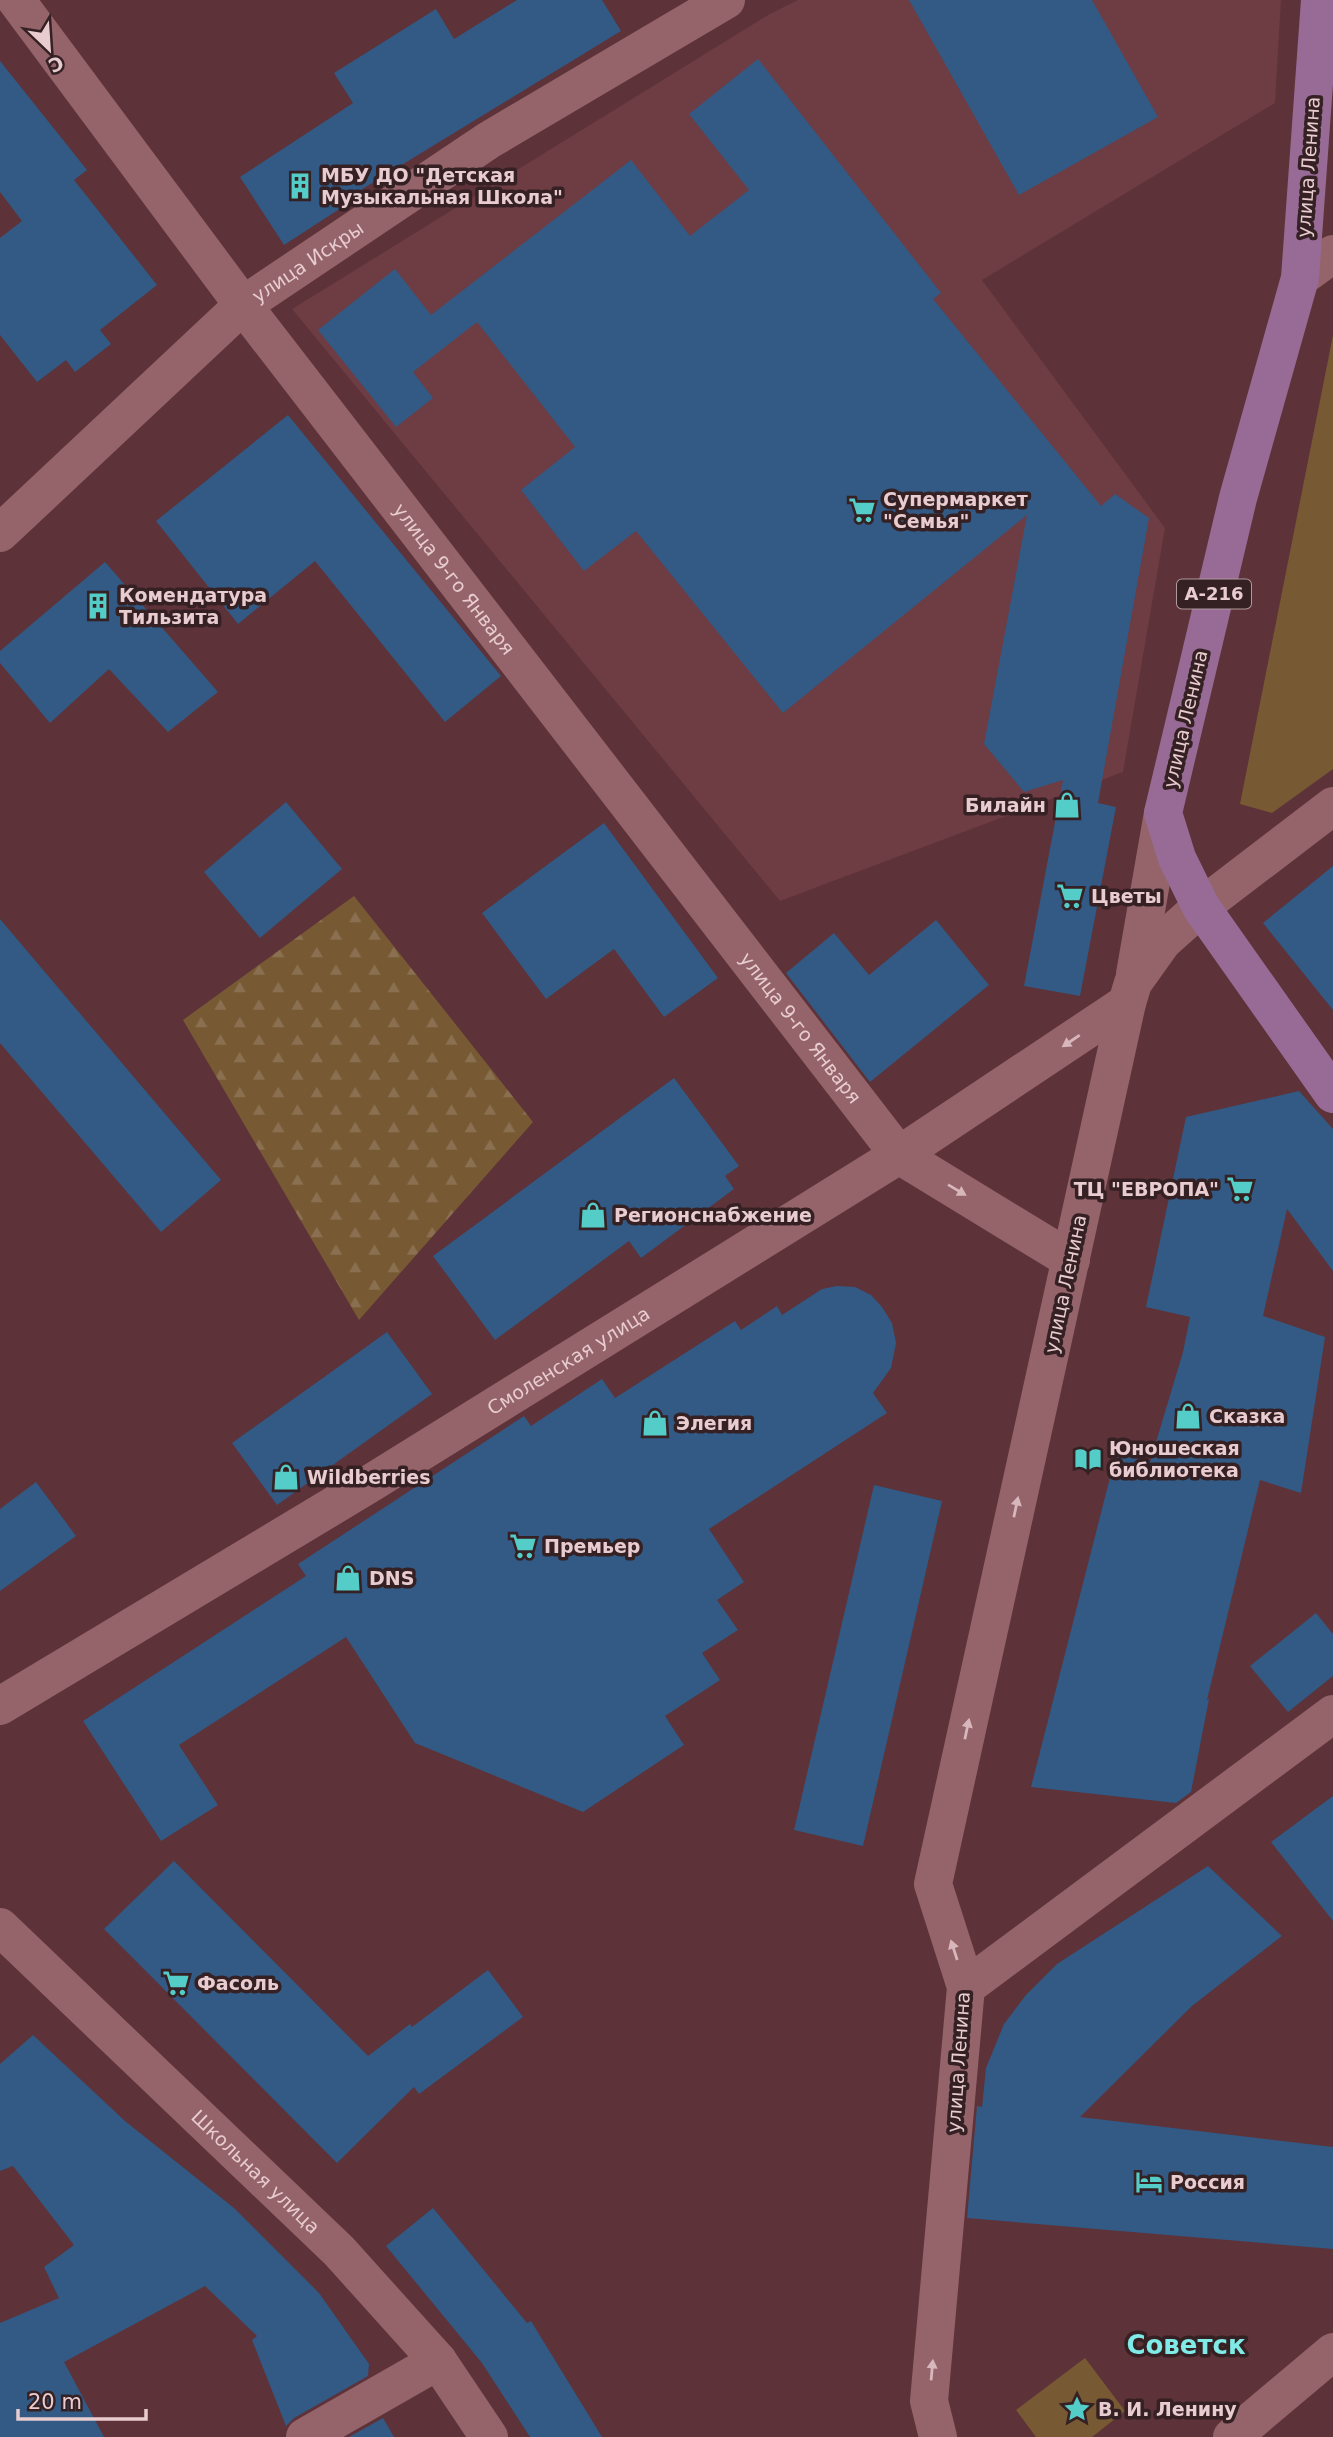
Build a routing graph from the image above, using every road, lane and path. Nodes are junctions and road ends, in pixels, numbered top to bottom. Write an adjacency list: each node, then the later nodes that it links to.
1 (16, 0): 6 (street, улица 9-го Января)
2 (726, 0): 6 (street, улица Искры)
3 (1320, 0): 5 (main road, улица Ленина / А-216)
4 (1333, 254): 5 (street)
5 (1300, 278): 9 (main road, улица Ленина / А-216)
6 (243, 305): 7 (street, улица Искры); 13 (street, улица 9-го Января)
7 (0, 533)
8 (1333, 806): 10 (street)
9 (1163, 813): 10 (main road, улица Ленина); 11 (street)
10 (1201, 907): 11 (street, улица Ленина); 12 (main road)
11 (1130, 993): 13 (street, Смоленская улица, one-way to 13); 14 (street, улица Ленина)
12 (1333, 1094)
13 (899, 1155): 14 (street, one-way to 14); 15 (street, Смоленская улица)
14 (1071, 1260): 19 (street, улица Ленина, one-way to 14)
15 (0, 1706)
16 (1333, 1714): 19 (street)
17 (0, 1927): 18 (street, Школьная улица)
18 (14, 1964): 21 (street, Школьная улица)
19 (966, 1987): 24 (street, улица Ленина, one-way to 19)
20 (1333, 2353): 25 (street)
21 (438, 2361): 22 (street); 23 (street, Школьная улица)
22 (306, 2437)
23 (489, 2437)
24 (938, 2437)
25 (1232, 2437)

